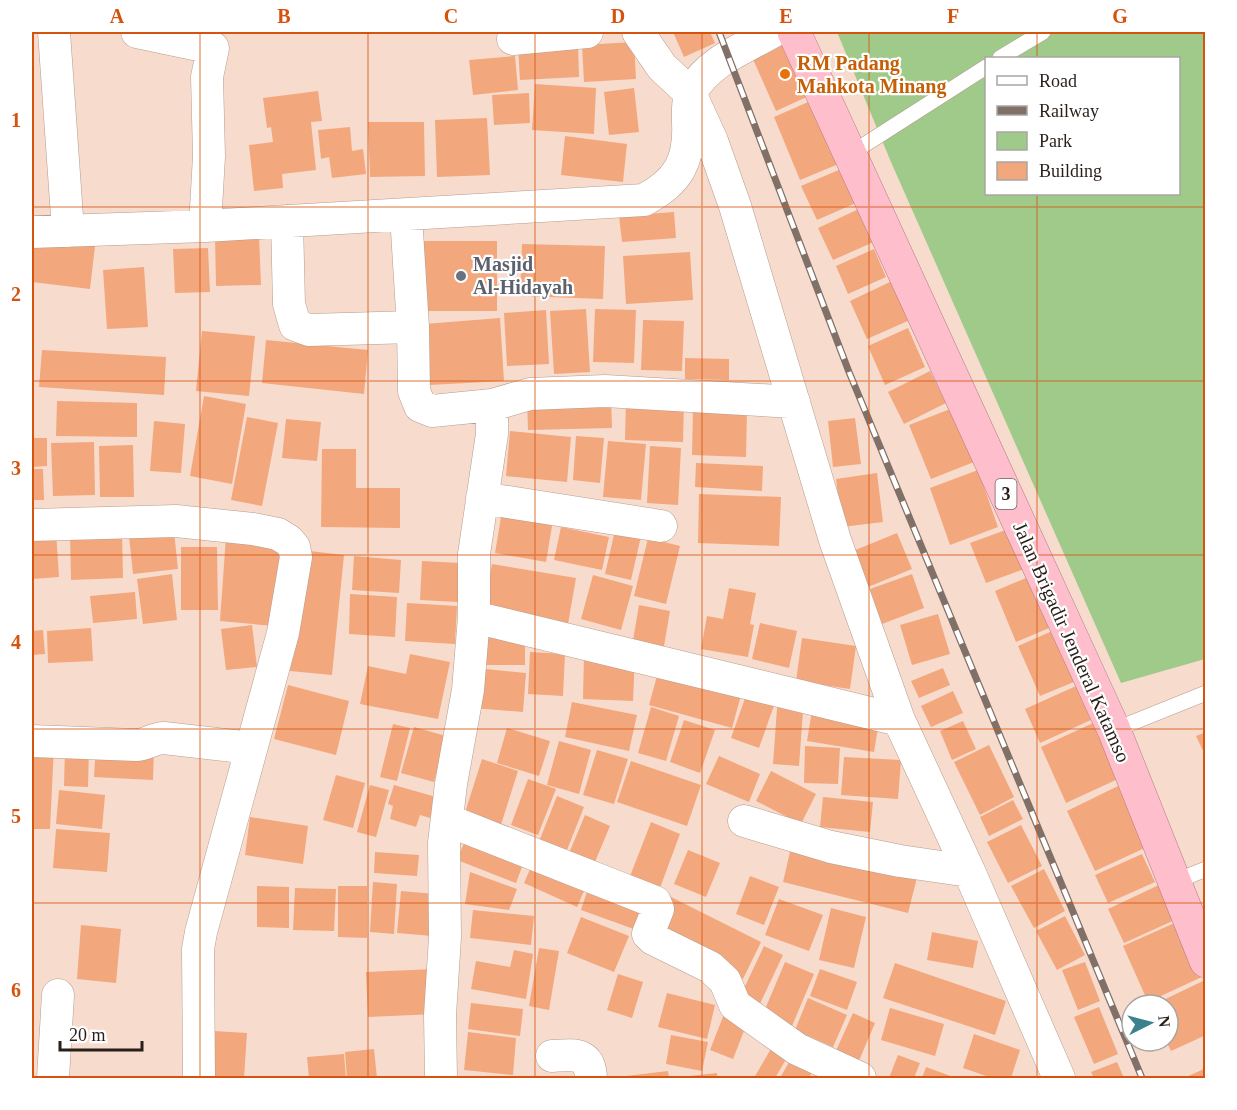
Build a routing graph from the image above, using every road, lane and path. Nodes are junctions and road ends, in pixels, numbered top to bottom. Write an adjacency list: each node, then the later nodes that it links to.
1 (54, 32): 17 (street)
2 (137, 32): 9 (street)
3 (587, 32): 8 (street)
4 (638, 32): 12 (street)
5 (772, 32): 12 (street)
6 (794, 32): 13 (highway, Jalan Brigadir Jenderal Katamso / 3)
7 (1043, 32): 10 (lane)
8 (513, 39)
9 (216, 40): 16 (street)
10 (1002, 57)
11 (985, 68): 13 (lane)
12 (690, 93): 14 (street); 20 (street)
13 (850, 154): 28 (highway, Jalan Brigadir Jenderal Katamso / 3)
14 (406, 215): 15 (street); 19 (street)
15 (287, 221): 16 (street); 19 (street)
16 (205, 226): 17 (street)
17 (68, 231): 18 (street)
18 (32, 232)
19 (413, 327): 21 (street)
20 (794, 402): 21 (street); 27 (street)
21 (492, 405): 22 (street)
22 (482, 498): 24 (street); 25 (street)
23 (32, 525): 30 (street)
24 (661, 526)
25 (474, 617): 27 (street); 31 (street)
26 (1206, 693): 28 (lane)
27 (899, 720): 34 (street)
28 (1114, 730): 35 (highway, Jalan Brigadir Jenderal Katamso / 3)
29 (32, 741): 30 (street)
30 (251, 748): 40 (street)
31 (447, 820): 41 (street); 43 (street)
32 (744, 821): 34 (street)
33 (1206, 869): 35 (lane)
34 (969, 871): 44 (street)
35 (1174, 882): 36 (highway, Jalan Brigadir Jenderal Katamso / 3)
36 (1206, 961)
37 (58, 995): 39 (street)
38 (552, 1056): 42 (street)
39 (53, 1078)
40 (199, 1078)
41 (441, 1078)
42 (591, 1078)
43 (860, 1078)
44 (1059, 1078)

